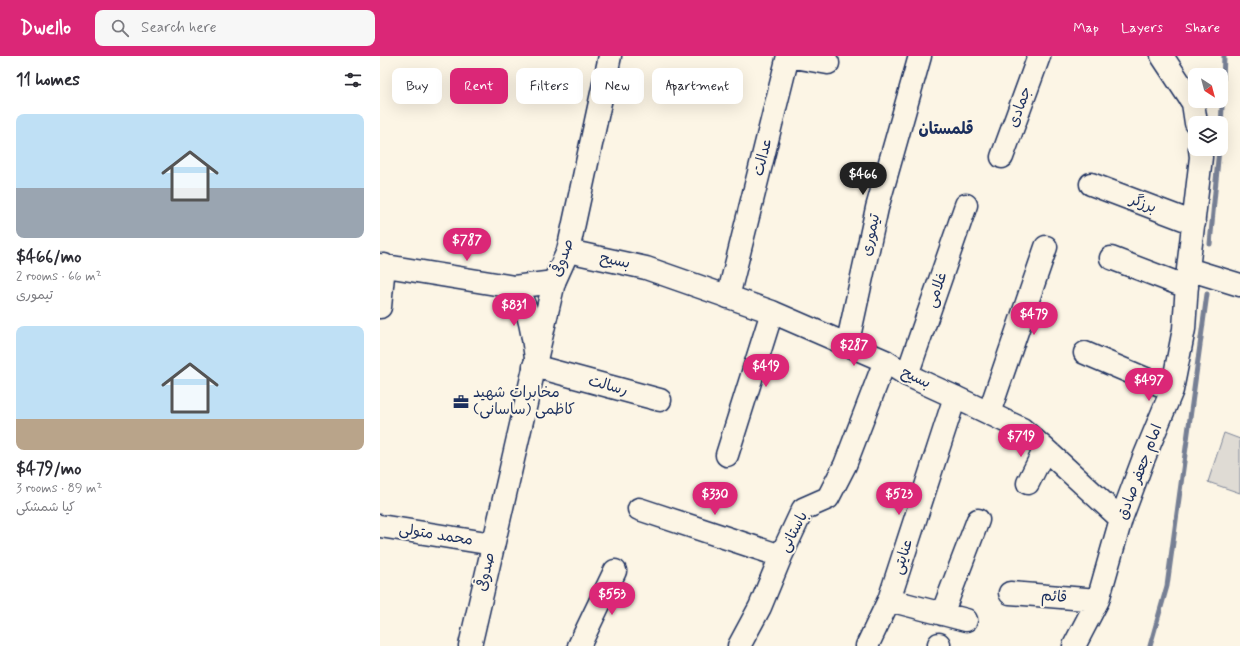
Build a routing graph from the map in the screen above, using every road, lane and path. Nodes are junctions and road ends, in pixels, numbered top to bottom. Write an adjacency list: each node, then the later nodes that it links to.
1 (610, 56): 13 (street, صدوقی)
2 (920, 56): 23 (street, تیموری)
3 (1039, 56): 8 (street, جمادی)
4 (1162, 56): 6 (street)
5 (828, 63): 20 (street, عدالت)
6 (1195, 113)
7 (1201, 156): 11 (street, امام جعفر صادق)
8 (1002, 157)
9 (1091, 184): 11 (street, برزگر)
10 (966, 205): 27 (street, غلامی)
11 (1194, 223): 16 (street, امام جعفر صادق)
12 (1046, 247): 31 (street)
13 (568, 251): 17 (street, صدوقی); 20 (street, بسیح)
14 (1111, 258): 16 (street)
15 (382, 265): 19 (street); 21 (street)
16 (1188, 278): 18 (street); 28 (street, امام جعفر صادق)
17 (554, 282): 19 (street); 25 (street, صدوقی)
18 (1240, 285)
19 (514, 287): 25 (street)
20 (728, 296): 22 (street, بسیح)
21 (380, 307)
22 (772, 312): 23 (street, بسیح); 33 (street)
23 (848, 346): 26 (street, بسیح)
24 (1085, 353): 28 (street)
25 (535, 362): 30 (street, رسالت); 39 (street, صدوقی)
26 (885, 362): 27 (street, بسیح); 40 (street, باستانی)
27 (907, 375): 29 (street, بسیح)
28 (1172, 390): 36 (street, امام جعفر صادق)
29 (955, 397): 31 (street, بسیح); 43 (street, عنایتی)
30 (660, 400)
31 (989, 413): 32 (street, بسیح)
32 (1045, 449): 34 (street); 36 (street, بسیح)
33 (727, 455)
34 (1028, 483)
35 (639, 509): 40 (street)
36 (1121, 519): 44 (street, امام جعفر صادق)
37 (978, 520): 45 (street)
38 (380, 526): 39 (street, محمد متولی)
39 (493, 544): 47 (street, صدوقی)
40 (781, 556): 49 (street, باستانی)
41 (615, 571): 48 (street)
42 (1010, 593): 44 (street, قائم)
43 (889, 600): 45 (street); 50 (street, عنایتی)
44 (1098, 600): 51 (street, امام جعفر صادق)
45 (942, 614): 46 (street)
46 (966, 620)
47 (470, 646)
48 (579, 646)
49 (739, 646)
50 (867, 646)
51 (1074, 646)

